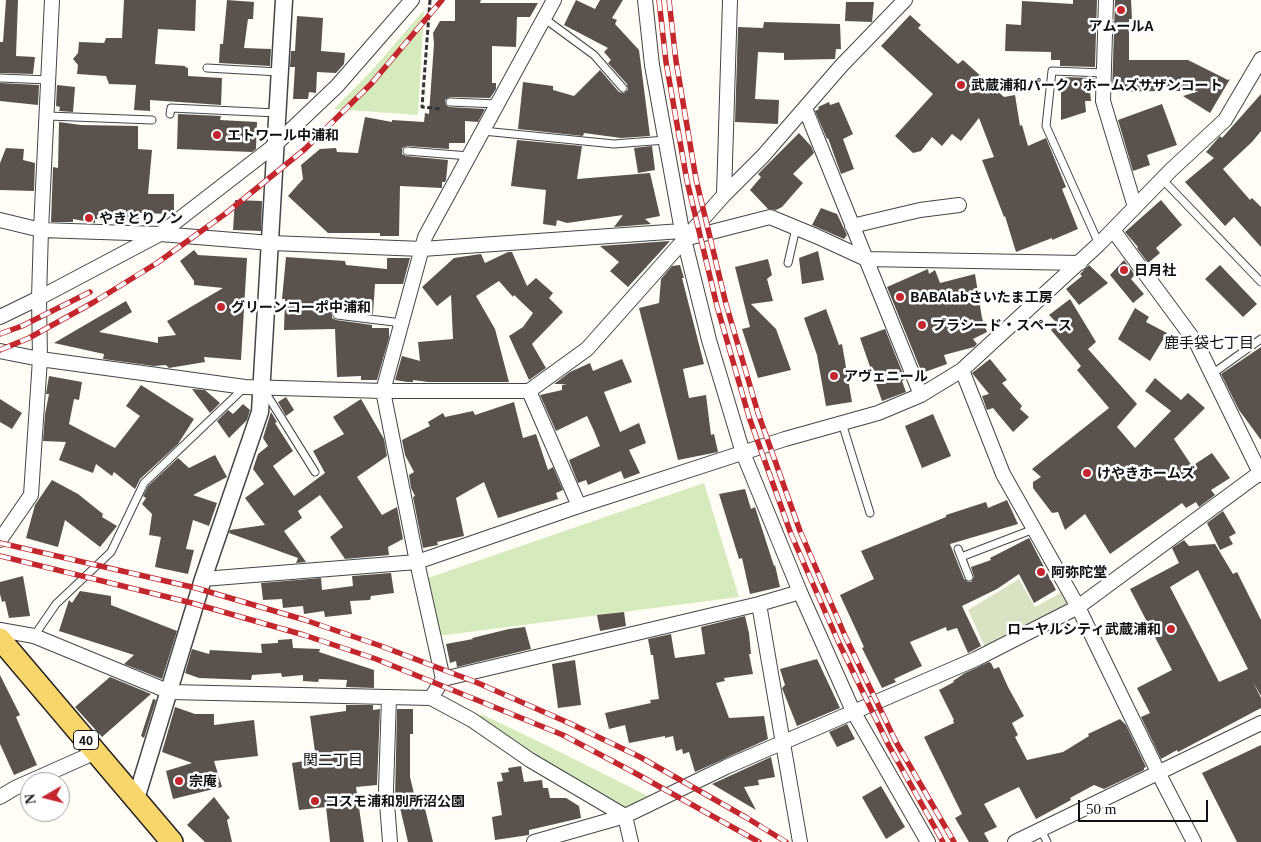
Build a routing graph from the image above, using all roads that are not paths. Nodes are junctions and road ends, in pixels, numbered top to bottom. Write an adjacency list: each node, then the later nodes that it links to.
1 (52, 0): 15 (street)
2 (284, 0): 12 (street)
3 (412, 0): 26 (street)
4 (554, 0): 9 (street)
5 (645, 0): 25 (street)
6 (730, 0): 30 (street)
7 (905, 0): 19 (street)
8 (1106, 0): 13 (street)
9 (545, 18): 16 (lane); 17 (street)
10 (1261, 59): 29 (street)
11 (207, 68): 12 (lane)
12 (279, 72): 20 (street)
13 (1104, 73): 32 (street); 41 (lane)
14 (0, 78): 15 (lane)
15 (49, 80): 22 (street)
16 (624, 88)
17 (498, 104): 18 (lane); 24 (street)
18 (449, 106)
19 (805, 108): 30 (street); 34 (street)
20 (277, 113): 21 (lane); 26 (street)
21 (170, 114)
22 (48, 116): 23 (lane); 36 (street)
23 (152, 120)
24 (483, 131): 25 (lane); 28 (street)
25 (666, 140): 39 (street)
26 (275, 145): 38 (street); 40 (street)
27 (407, 151): 28 (lane)
28 (470, 156): 42 (street)
29 (1162, 180): 32 (street); 46 (lane)
30 (724, 195): 39 (street)
31 (959, 205): 34 (street)
32 (1135, 207): 37 (street)
33 (0, 220): 36 (street)
34 (852, 226): 43 (street)
35 (796, 228): 39 (street); 43 (street); 44 (lane)
36 (41, 230): 38 (street); 47 (street)
37 (1113, 230): 41 (street); 55 (street)
38 (160, 234): 40 (street); 47 (street)
39 (683, 235): 42 (street); 59 (street); 62 (street)
40 (270, 243): 42 (street); 57 (street)
41 (1099, 244): 45 (street)
42 (422, 249): 50 (street)
43 (866, 259): 45 (street); 60 (street)
44 (788, 263)
45 (1080, 263): 54 (street)
46 (1261, 282)
47 (39, 298): 49 (street); 53 (street)
48 (337, 316): 50 (lane)
49 (0, 317)
50 (402, 323): 58 (street)
51 (1261, 339): 55 (lane)
52 (0, 351): 53 (street)
53 (40, 359): 56 (street); 68 (street)
54 (962, 370): 60 (street); 67 (street)
55 (1212, 374): 64 (street)
56 (245, 387): 57 (street); 78 (lane)
57 (262, 387): 58 (street); 63 (lane); 73 (street)
58 (383, 391): 59 (street); 71 (street)
59 (529, 392): 65 (street)
60 (921, 396): 61 (street)
61 (842, 423): 62 (street); 66 (lane)
62 (743, 453): 65 (street); 74 (street)
63 (315, 472)
64 (1261, 473): 76 (street)
65 (579, 506): 71 (street)
66 (870, 513)
67 (1034, 528): 70 (lane); 76 (street)
68 (0, 540)
69 (958, 548): 70 (lane)
70 (961, 557): 72 (lane)
71 (417, 562): 73 (street); 80 (street)
72 (969, 577)
73 (203, 579): 81 (street)
74 (800, 592): 75 (street); 84 (street)
75 (758, 604): 80 (street); 86 (street)
76 (1078, 607): 84 (street); 88 (street)
77 (0, 630): 78 (street)
78 (34, 636): 81 (street)
79 (0, 639): 87 (main road, 40)
80 (443, 679): 83 (street)
81 (170, 692): 82 (street); 90 (street)
82 (389, 697): 83 (street); 94 (street)
83 (431, 698): 91 (street)
84 (853, 711): 86 (street); 98 (street)
85 (1261, 722): 88 (street)
86 (784, 741): 91 (street); 97 (street)
87 (96, 752): 89 (street); 90 (main road, 40)
88 (1159, 773): 92 (street); 100 (street)
89 (0, 797)
90 (136, 799): 93 (main road, 40)
91 (625, 816): 95 (street); 96 (street)
92 (1044, 836): 99 (street)
93 (172, 842)
94 (390, 842)
95 (534, 842)
96 (631, 842)
97 (800, 842)
98 (928, 842)
99 (1015, 842)
100 (1194, 842)

